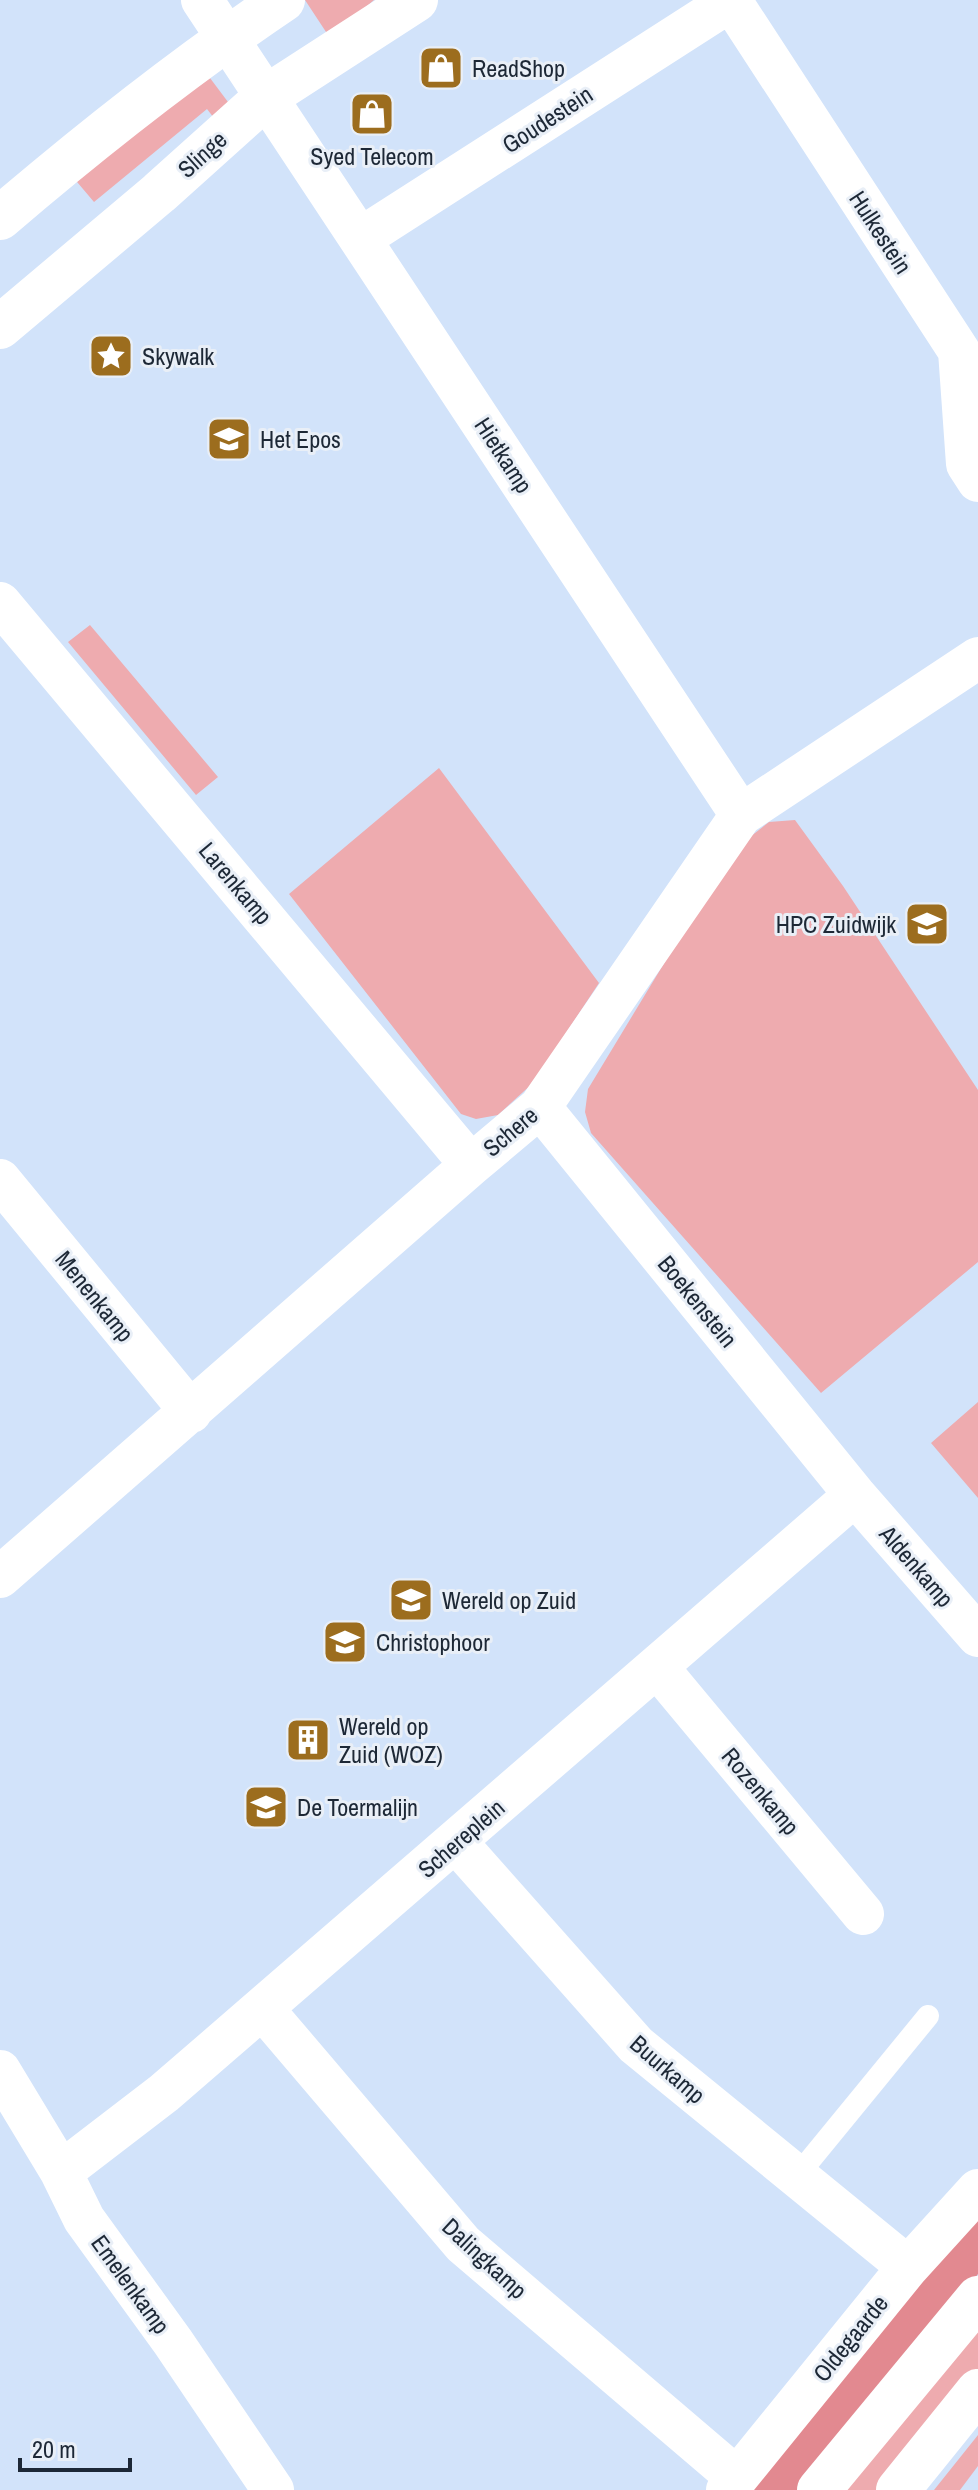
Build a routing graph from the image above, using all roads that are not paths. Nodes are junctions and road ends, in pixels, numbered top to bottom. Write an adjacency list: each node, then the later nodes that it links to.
1 (202, 0): 5 (street, Hietkamp)
2 (283, 0): 5 (main road)
3 (416, 0): 6 (main road, Slinge)
4 (731, 0): 8 (street, Goudestein); 10 (street, Hulkestein)
5 (226, 38): 6 (street, Hietkamp); 7 (main road)
6 (266, 97): 8 (street, Hietkamp); 9 (main road, Slinge)
7 (0, 218)
8 (361, 238): 13 (street, Hietkamp)
9 (0, 327)
10 (978, 481)
11 (7, 626): 15 (street, Larenkamp)
12 (978, 658): 13 (street, Schere)
13 (741, 815): 14 (street, Schere)
14 (540, 1107): 15 (street, Schere); 18 (street, Boekenstein)
15 (471, 1165): 17 (street, Schere)
16 (0, 1180): 17 (street, Menenkamp)
17 (191, 1412): 19 (street, Schere)
18 (855, 1495): 20 (street, Aldenkamp); 21 (street, Schereplein)
19 (0, 1577)
20 (978, 1636)
21 (658, 1668): 22 (street, Schereplein); 23 (street, Rozenkamp)
22 (456, 1842): 24 (street, Schereplein); 28 (street, Buurkamp)
23 (863, 1914)
24 (263, 2009): 27 (street, Schereplein); 33 (street, Dalingkamp)
25 (928, 2016): 28 (lane)
26 (0, 2071): 27 (street, Emelenkamp)
27 (61, 2172): 34 (street, Emelenkamp)
28 (797, 2176): 30 (street, Buurkamp)
29 (978, 2190): 30 (street, Oldegaarde)
30 (908, 2267): 33 (street, Oldegaarde)
31 (978, 2298): 35 (main road)
32 (978, 2391): 36 (main road)
33 (732, 2484)
34 (264, 2485)
35 (819, 2490)
36 (898, 2490)

